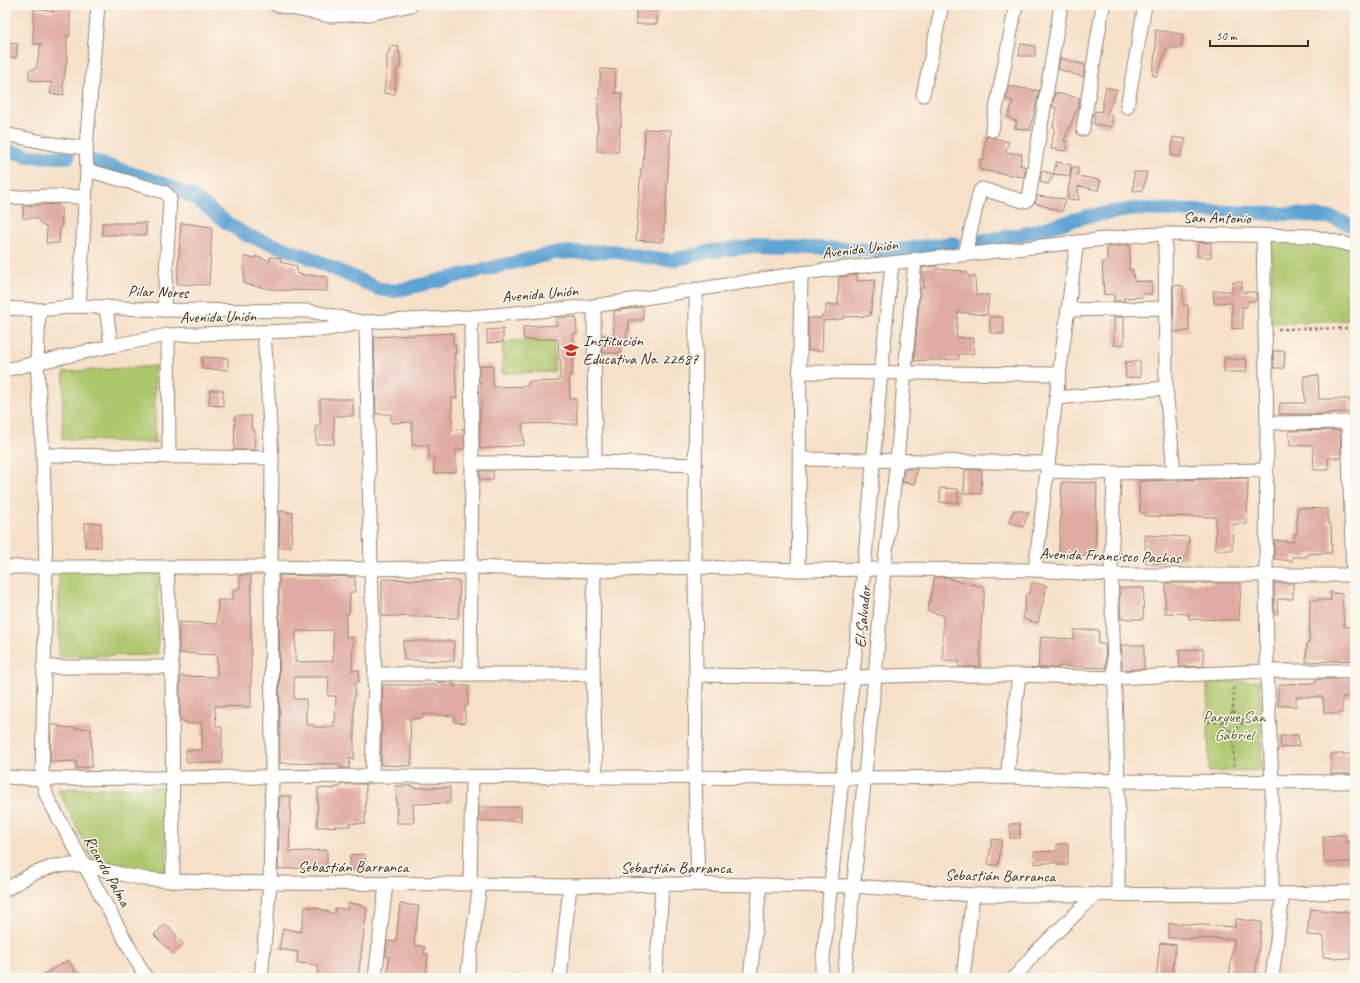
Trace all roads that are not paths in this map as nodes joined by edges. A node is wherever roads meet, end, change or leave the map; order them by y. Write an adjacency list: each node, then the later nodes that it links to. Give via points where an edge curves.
1 (98, 5): 15 (street)
2 (276, 5): 9 (street, via 330,16)
3 (411, 5): 9 (street)
4 (942, 5): 10 (street)
5 (1016, 5): 13 (street)
6 (1061, 5): 23 (street, via 1029,198 1023,201 992,191 980,190)
7 (1103, 5): 12 (street)
8 (1145, 5): 11 (street)
9 (370, 9)
10 (923, 95)
11 (1127, 107)
12 (1083, 129)
13 (992, 130)
14 (5, 134): 15 (street)
15 (86, 148): 16 (street)
16 (87, 170): 17 (street); 34 (street, via 168,195 170,199)
17 (85, 197): 18 (street); 28 (street)
18 (5, 198)
19 (1165, 234): 20 (street, San Antonio); 21 (street, San Antonio); 32 (street)
20 (1263, 236): 22 (street, San Antonio, via 1311,236); 50 (street)
21 (1077, 242): 23 (street, Avenida Unión); 35 (street)
22 (1355, 246)
23 (965, 254): 24 (street, Avenida Unión)
24 (915, 260): 25 (street, Avenida Unión); 45 (street, El Salvador)
25 (892, 263): 26 (street, Avenida Unión); 44 (street, El Salvador)
26 (801, 273): 27 (street, Avenida Unión); 43 (street)
27 (696, 289): 29 (street, Avenida Unión); 59 (street)
28 (79, 306): 30 (street, Pilar Nores); 33 (street, Pilar Nores)
29 (594, 306): 36 (street, Avenida Unión); 57 (street)
30 (106, 307): 34 (street, Pilar Nores); 40 (street)
31 (5, 308): 33 (street, Pilar Nores)
32 (1164, 308): 35 (street); 47 (street)
33 (39, 310): 41 (street, Ricardo Palma)
34 (164, 310): 37 (street, Pilar Nores, via 310,311)
35 (1068, 310): 46 (street)
36 (471, 317): 37 (street, Avenida Unión); 58 (street)
37 (366, 322): 38 (street, Avenida Unión, via 322,330); 72 (street)
38 (264, 332): 39 (street, Avenida Unión); 53 (street)
39 (168, 335): 40 (street, Avenida Unión); 52 (street)
40 (111, 346): 41 (street, Avenida Unión)
41 (37, 363): 42 (street, Avenida Unión); 51 (street, Ricardo Palma)
42 (5, 370)
43 (799, 372): 44 (street); 54 (street)
44 (881, 372): 45 (street); 55 (street, El Salvador)
45 (905, 373): 46 (street); 56 (street, El Salvador)
46 (1059, 374): 48 (street)
47 (1166, 388): 48 (street); 62 (street)
48 (1056, 398): 60 (street)
49 (1352, 422): 50 (street); 78 (street)
50 (1267, 423): 61 (street)
51 (43, 455): 52 (street); 68 (street, Ricardo Palma)
52 (169, 457): 53 (street)
53 (272, 458): 65 (street)
54 (800, 459): 55 (street); 73 (street)
55 (874, 460): 56 (street); 70 (street, El Salvador)
56 (897, 461): 60 (street); 71 (street, El Salvador)
57 (595, 462): 58 (street); 59 (street)
58 (472, 463): 66 (street)
59 (695, 465): 67 (street)
60 (1048, 467): 63 (street); 74 (street)
61 (1266, 470): 62 (street); 77 (street)
62 (1174, 472): 63 (street)
63 (1114, 473): 76 (street)
64 (5, 567): 68 (street, Avenida Francisco Pachas)
65 (271, 567): 69 (street, Avenida Francisco Pachas); 72 (street, Avenida Francisco Pachas); 97 (street)
66 (470, 567): 72 (street, Avenida Francisco Pachas); 75 (street, Avenida Francisco Pachas); 84 (street)
67 (695, 567): 73 (street, Avenida Francisco Pachas); 75 (street, Avenida Francisco Pachas); 87 (street)
68 (46, 568): 69 (street, Avenida Francisco Pachas); 80 (street, Ricardo Palma)
69 (167, 568): 79 (street)
70 (864, 569): 71 (street, Avenida Francisco Pachas); 73 (street, Avenida Francisco Pachas); 88 (street, El Salvador)
71 (884, 569): 74 (street, Avenida Francisco Pachas); 89 (street, El Salvador)
72 (371, 570): 83 (street)
73 (798, 570)
74 (1035, 570): 76 (street, Avenida Francisco Pachas)
75 (594, 571): 85 (street)
76 (1111, 575): 77 (street, Avenida Francisco Pachas); 90 (street)
77 (1266, 575): 78 (street, Avenida Francisco Pachas); 81 (street)
78 (1354, 575)
79 (172, 667): 80 (street); 96 (street)
80 (43, 668): 101 (street, Ricardo Palma)
81 (1267, 671): 82 (street); 90 (street); 103 (street)
82 (1355, 671)
83 (376, 674): 84 (street); 91 (street)
84 (470, 674): 85 (street)
85 (593, 674): 94 (street)
86 (1019, 674): 89 (street); 90 (street); 100 (street)
87 (696, 675): 88 (street); 95 (street)
88 (852, 677): 89 (street); 98 (street, El Salvador)
89 (875, 677): 99 (street, El Salvador)
90 (1114, 678): 102 (street)
91 (372, 776): 93 (street); 97 (street)
92 (5, 777): 101 (street)
93 (472, 777): 94 (street); 109 (street)
94 (596, 777): 95 (street)
95 (695, 777): 98 (street); 111 (street)
96 (173, 778): 97 (street); 101 (street); 106 (street)
97 (272, 778): 107 (street)
98 (843, 778): 99 (street); 114 (street, El Salvador)
99 (864, 778): 100 (street); 115 (street, El Salvador)
100 (1007, 778): 102 (street)
101 (42, 779): 105 (street, Ricardo Palma, via 47,797)
102 (1118, 781): 103 (street); 119 (street)
103 (1272, 782): 104 (street); 120 (street)
104 (1355, 782)
105 (85, 866): 106 (street, Sebastián Barranca, via 125,875); 116 (street, Sebastián Barranca, via 54,866 32,874); 122 (street, Ricardo Palma)
106 (173, 881): 107 (street, Sebastián Barranca)
107 (270, 884): 108 (street, Sebastián Barranca); 123 (street)
108 (386, 884): 109 (street, Sebastián Barranca); 124 (street)
109 (475, 884): 112 (street, Sebastián Barranca); 125 (street)
110 (662, 884): 111 (street, Sebastián Barranca); 112 (street, Sebastián Barranca); 127 (street)
111 (698, 884): 113 (street, Sebastián Barranca)
112 (570, 886): 126 (street)
113 (760, 886): 114 (street, Sebastián Barranca); 128 (street)
114 (831, 886): 115 (street, Sebastián Barranca); 129 (street, El Salvador)
115 (853, 886): 121 (street, Sebastián Barranca); 130 (street, El Salvador)
116 (5, 890)
117 (1355, 892): 120 (street, Sebastián Barranca)
118 (1096, 894): 119 (street, Sebastián Barranca); 121 (street, Sebastián Barranca); 132 (street, via 1034,954)
119 (1118, 894): 120 (street, Sebastián Barranca)
120 (1278, 894): 133 (street)
121 (973, 895): 131 (street)
122 (146, 978)
123 (261, 978)
124 (375, 978)
125 (467, 978)
126 (560, 978)
127 (655, 978)
128 (750, 978)
129 (821, 978)
130 (844, 978)
131 (963, 978)
132 (1014, 978)
133 (1272, 978)

